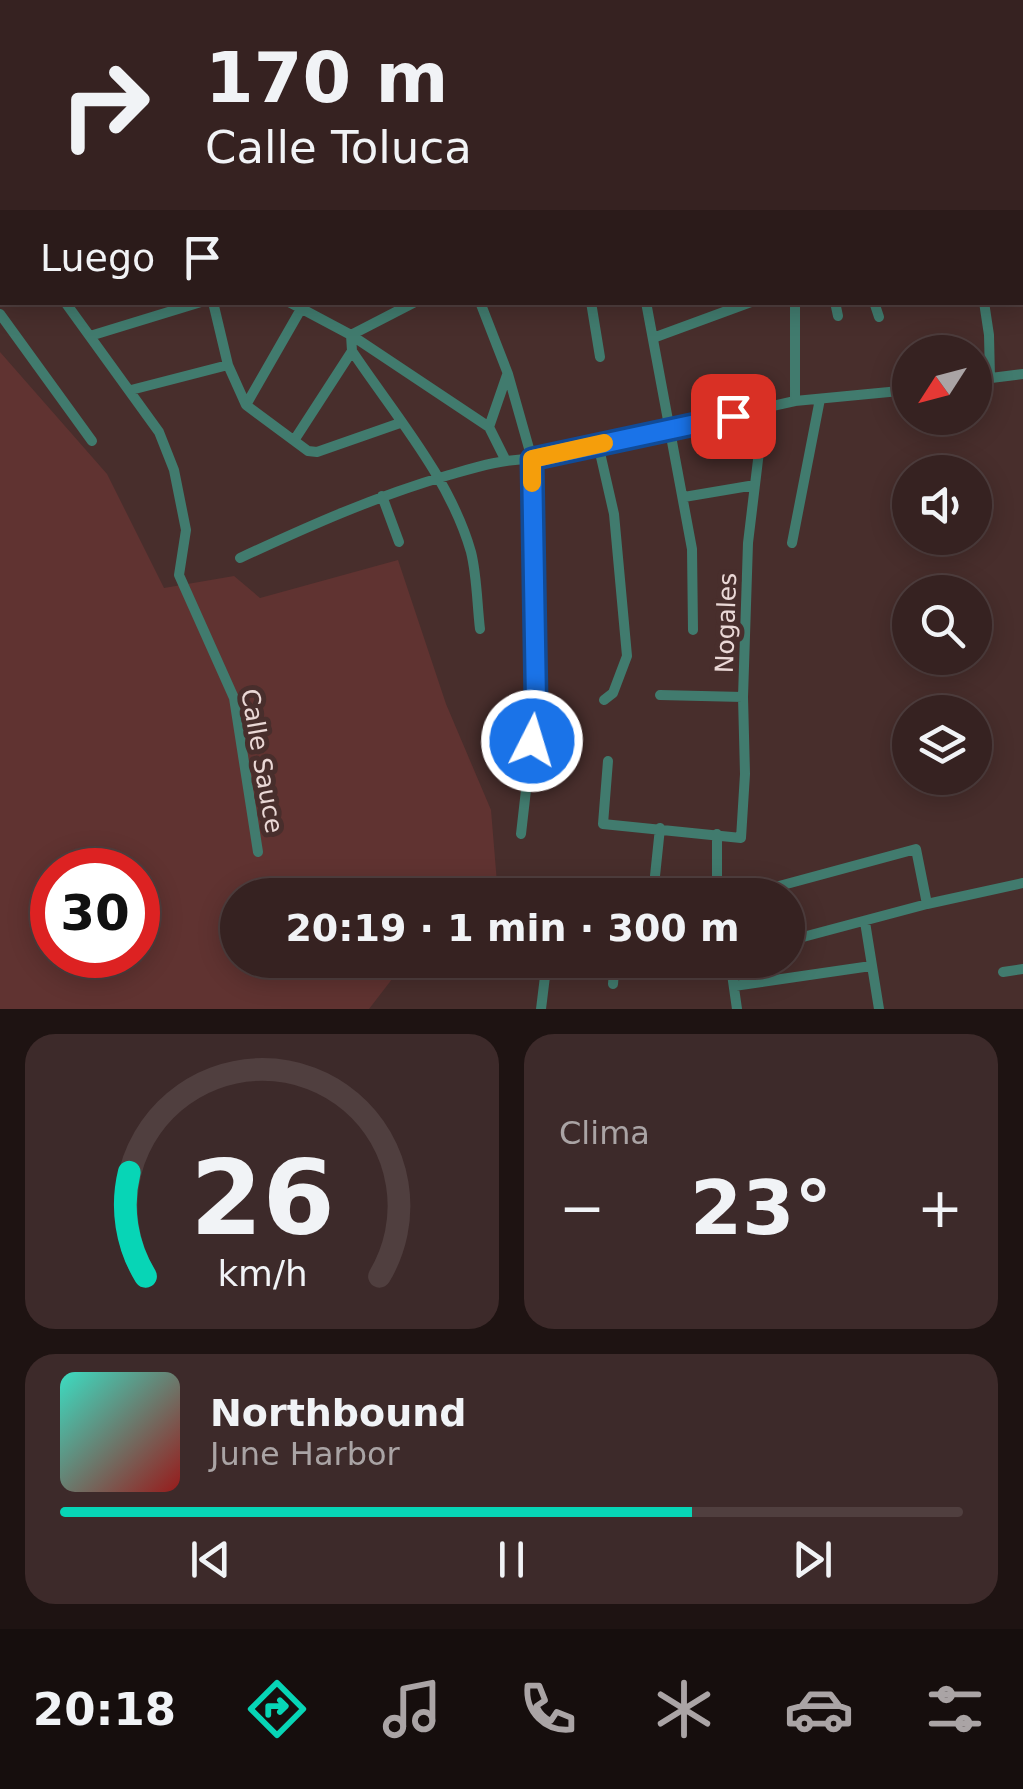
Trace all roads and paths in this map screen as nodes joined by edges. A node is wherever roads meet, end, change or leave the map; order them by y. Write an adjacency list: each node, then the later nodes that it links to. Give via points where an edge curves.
1 (68, 305): 20 (street, Calle Sauce)
2 (191, 305): 20 (street)
3 (213, 305): 24 (street)
4 (294, 305): 14 (street)
5 (409, 305): 18 (street)
6 (481, 305): 25 (street)
7 (591, 305): 23 (street)
8 (647, 305): 21 (street)
9 (743, 305): 21 (street)
10 (795, 305): 31 (street)
11 (836, 305): 16 (street)
12 (875, 305): 17 (street)
13 (984, 305): 19 (street)
14 (301, 309): 18 (street); 32 (street)
15 (0, 314): 38 (street)
16 (838, 316)
17 (879, 317)
18 (351, 334): 22 (street); 35 (street)
19 (989, 335)
20 (90, 336): 28 (street, Calle Sauce)
21 (653, 338): 36 (street)
22 (352, 351): 34 (street); 37 (street)
23 (600, 357)
24 (228, 365): 28 (street); 32 (street)
25 (508, 374): 35 (street); 41 (street)
26 (1023, 374): 27 (street)
27 (992, 378)
28 (131, 390): 58 (street, Calle Sauce, via 174,470 186,530 179,574 234,698)
29 (892, 392): 30 (street)
30 (820, 399): 31 (street); 47 (street)
31 (795, 401): 33 (street)
32 (246, 405): 37 (street)
33 (764, 410): 36 (street); 43 (street, Nogales)
34 (400, 423): 37 (street, via 317,452); 42 (street)
35 (489, 428): 40 (street)
36 (671, 428): 39 (street); 45 (street)
37 (295, 439)
38 (92, 441)
39 (598, 444): 41 (street); 53 (street, via 614,514 627,656)
40 (505, 459): 41 (street); 42 (street)
41 (532, 459): 56 (street, via 536,702)
42 (438, 478): 44 (street); 49 (street, via 471,553)
43 (755, 485): 45 (street); 52 (street, Nogales)
44 (382, 496): 46 (street); 48 (street)
45 (684, 497): 50 (street)
46 (399, 542)
47 (792, 543)
48 (240, 558)
49 (480, 629)
50 (694, 630)
51 (660, 695): 52 (street)
52 (743, 697): 57 (street, Nogales, via 740,838)
53 (604, 700)
54 (608, 762): 55 (street, via 603,824)
55 (660, 828): 57 (street); 59 (street)
56 (521, 834)
57 (717, 834): 60 (street)
58 (258, 852)
59 (656, 878)
60 (718, 878)
61 (805, 879): 63 (street, via 916,849)
62 (1023, 883): 63 (street)
63 (927, 904): 64 (street)
64 (865, 922): 65 (street); 66 (street)
65 (805, 937)
66 (871, 966): 73 (street); 76 (street)
67 (1023, 969): 68 (street)
68 (1002, 972)
69 (545, 978): 74 (street)
70 (614, 978): 72 (street)
71 (733, 978): 73 (street)
72 (613, 984)
73 (734, 986): 75 (street)
74 (542, 1009)
75 (738, 1009)
76 (878, 1009)

